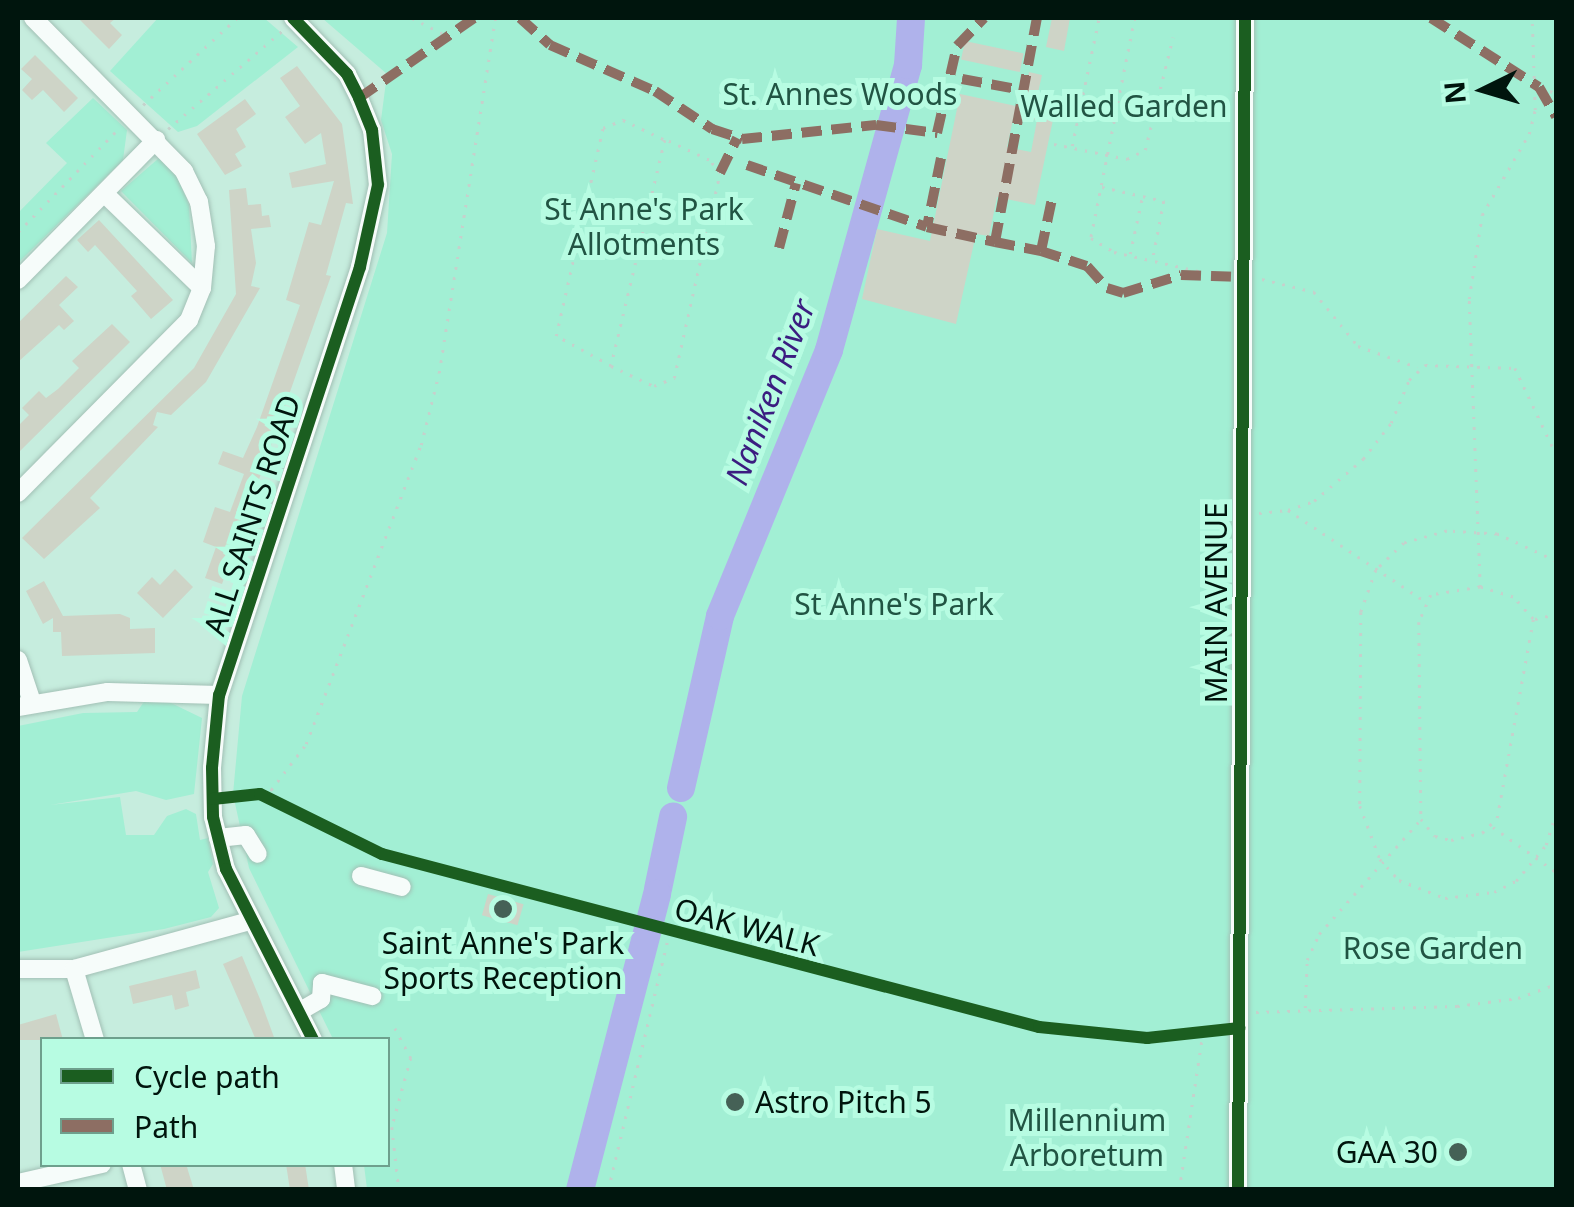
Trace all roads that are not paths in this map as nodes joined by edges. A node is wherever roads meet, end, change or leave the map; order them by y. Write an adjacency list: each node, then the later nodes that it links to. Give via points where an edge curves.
1 (33, 18): 4 (street)
2 (294, 18): 10 (street, ALL SAINTS ROAD, via 346,74 359,98 372,130 378,185 360,267)
3 (1244, 18): 25 (street, MAIN AVENUE)
4 (156, 140): 5 (street); 7 (street, via 184,171 199,202 206,246)
5 (106, 194): 6 (street); 7 (street)
6 (18, 280)
7 (202, 288): 8 (street, via 168,347)
8 (18, 493)
9 (18, 660): 11 (street)
10 (219, 695): 11 (street, via 108,692); 12 (street, ALL SAINTS ROAD, via 213,799)
11 (25, 705)
12 (218, 838): 13 (street, via 246,835); 16 (street, ALL SAINTS ROAD)
13 (258, 854)
14 (361, 876): 15 (street)
15 (402, 888)
16 (250, 921): 18 (street); 20 (street, ALL SAINTS ROAD)
17 (18, 969): 18 (street)
18 (74, 969): 21 (street)
19 (372, 996): 20 (street, via 322,984 321,999)
20 (302, 1010): 22 (street, ALL SAINTS ROAD)
21 (94, 1037)
22 (312, 1037)
23 (89, 1167): 24 (street)
24 (18, 1183)
25 (1238, 1190)

